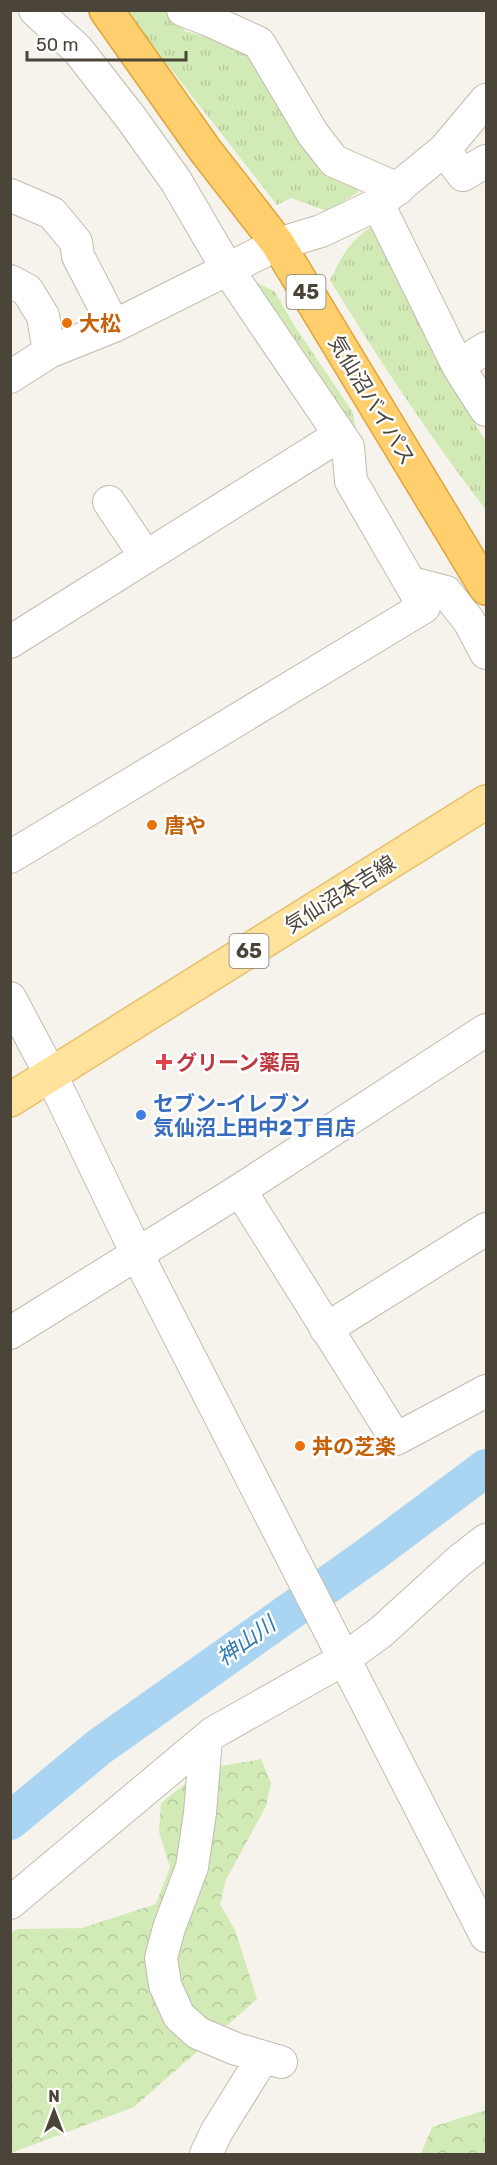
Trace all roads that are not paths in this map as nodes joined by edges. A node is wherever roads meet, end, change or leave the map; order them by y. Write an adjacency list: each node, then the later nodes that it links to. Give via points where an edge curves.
1 (35, 10): 10 (street, via 78,50 131,118 176,181)
2 (106, 10): 9 (highway, 気仙沼バイパス / 45, via 205,150)
3 (183, 10): 8 (street, via 259,43 313,134 334,161)
4 (486, 100): 5 (street)
5 (444, 150): 6 (street, via 463,175); 8 (street)
6 (486, 161)
7 (10, 195): 12 (street, via 52,213 76,242 78,256)
8 (388, 197): 9 (street, via 321,231); 15 (street)
9 (278, 244): 10 (street); 22 (highway, 気仙沼バイパス / 45)
10 (228, 270): 12 (street); 18 (street)
11 (10, 281): 14 (street, via 27,290 43,316)
12 (114, 326): 14 (street)
13 (486, 348): 15 (street)
14 (49, 352): 16 (street)
15 (458, 366): 17 (street)
16 (10, 377)
17 (486, 410)
18 (340, 435): 20 (street); 21 (street, via 348,447 351,481)
19 (109, 502): 20 (street)
20 (146, 557): 23 (street)
21 (411, 583): 24 (street, via 446,592 469,621); 26 (street, via 424,607)
22 (486, 588)
23 (10, 642)
24 (486, 653)
25 (486, 802): 29 (main road, 気仙沼本吉線 / 65)
26 (10, 856)
27 (10, 998): 29 (street)
28 (486, 1030): 31 (street)
29 (51, 1075): 30 (main road, 気仙沼本吉線 / 65); 33 (street)
30 (10, 1100)
31 (240, 1190): 33 (street); 34 (street)
32 (486, 1229): 34 (street)
33 (137, 1254): 35 (street); 38 (street)
34 (327, 1329): 36 (street, via 396,1439)
35 (10, 1333)
36 (486, 1391)
37 (486, 1540): 38 (street, via 381,1632)
38 (342, 1655): 39 (street); 41 (street)
39 (206, 1738): 40 (street); 42 (street, via 192,1867 160,1958 165,1985 179,2016 198,2033 272,2059 217,2131)
40 (10, 1903)
41 (486, 1936)
42 (206, 2154)

